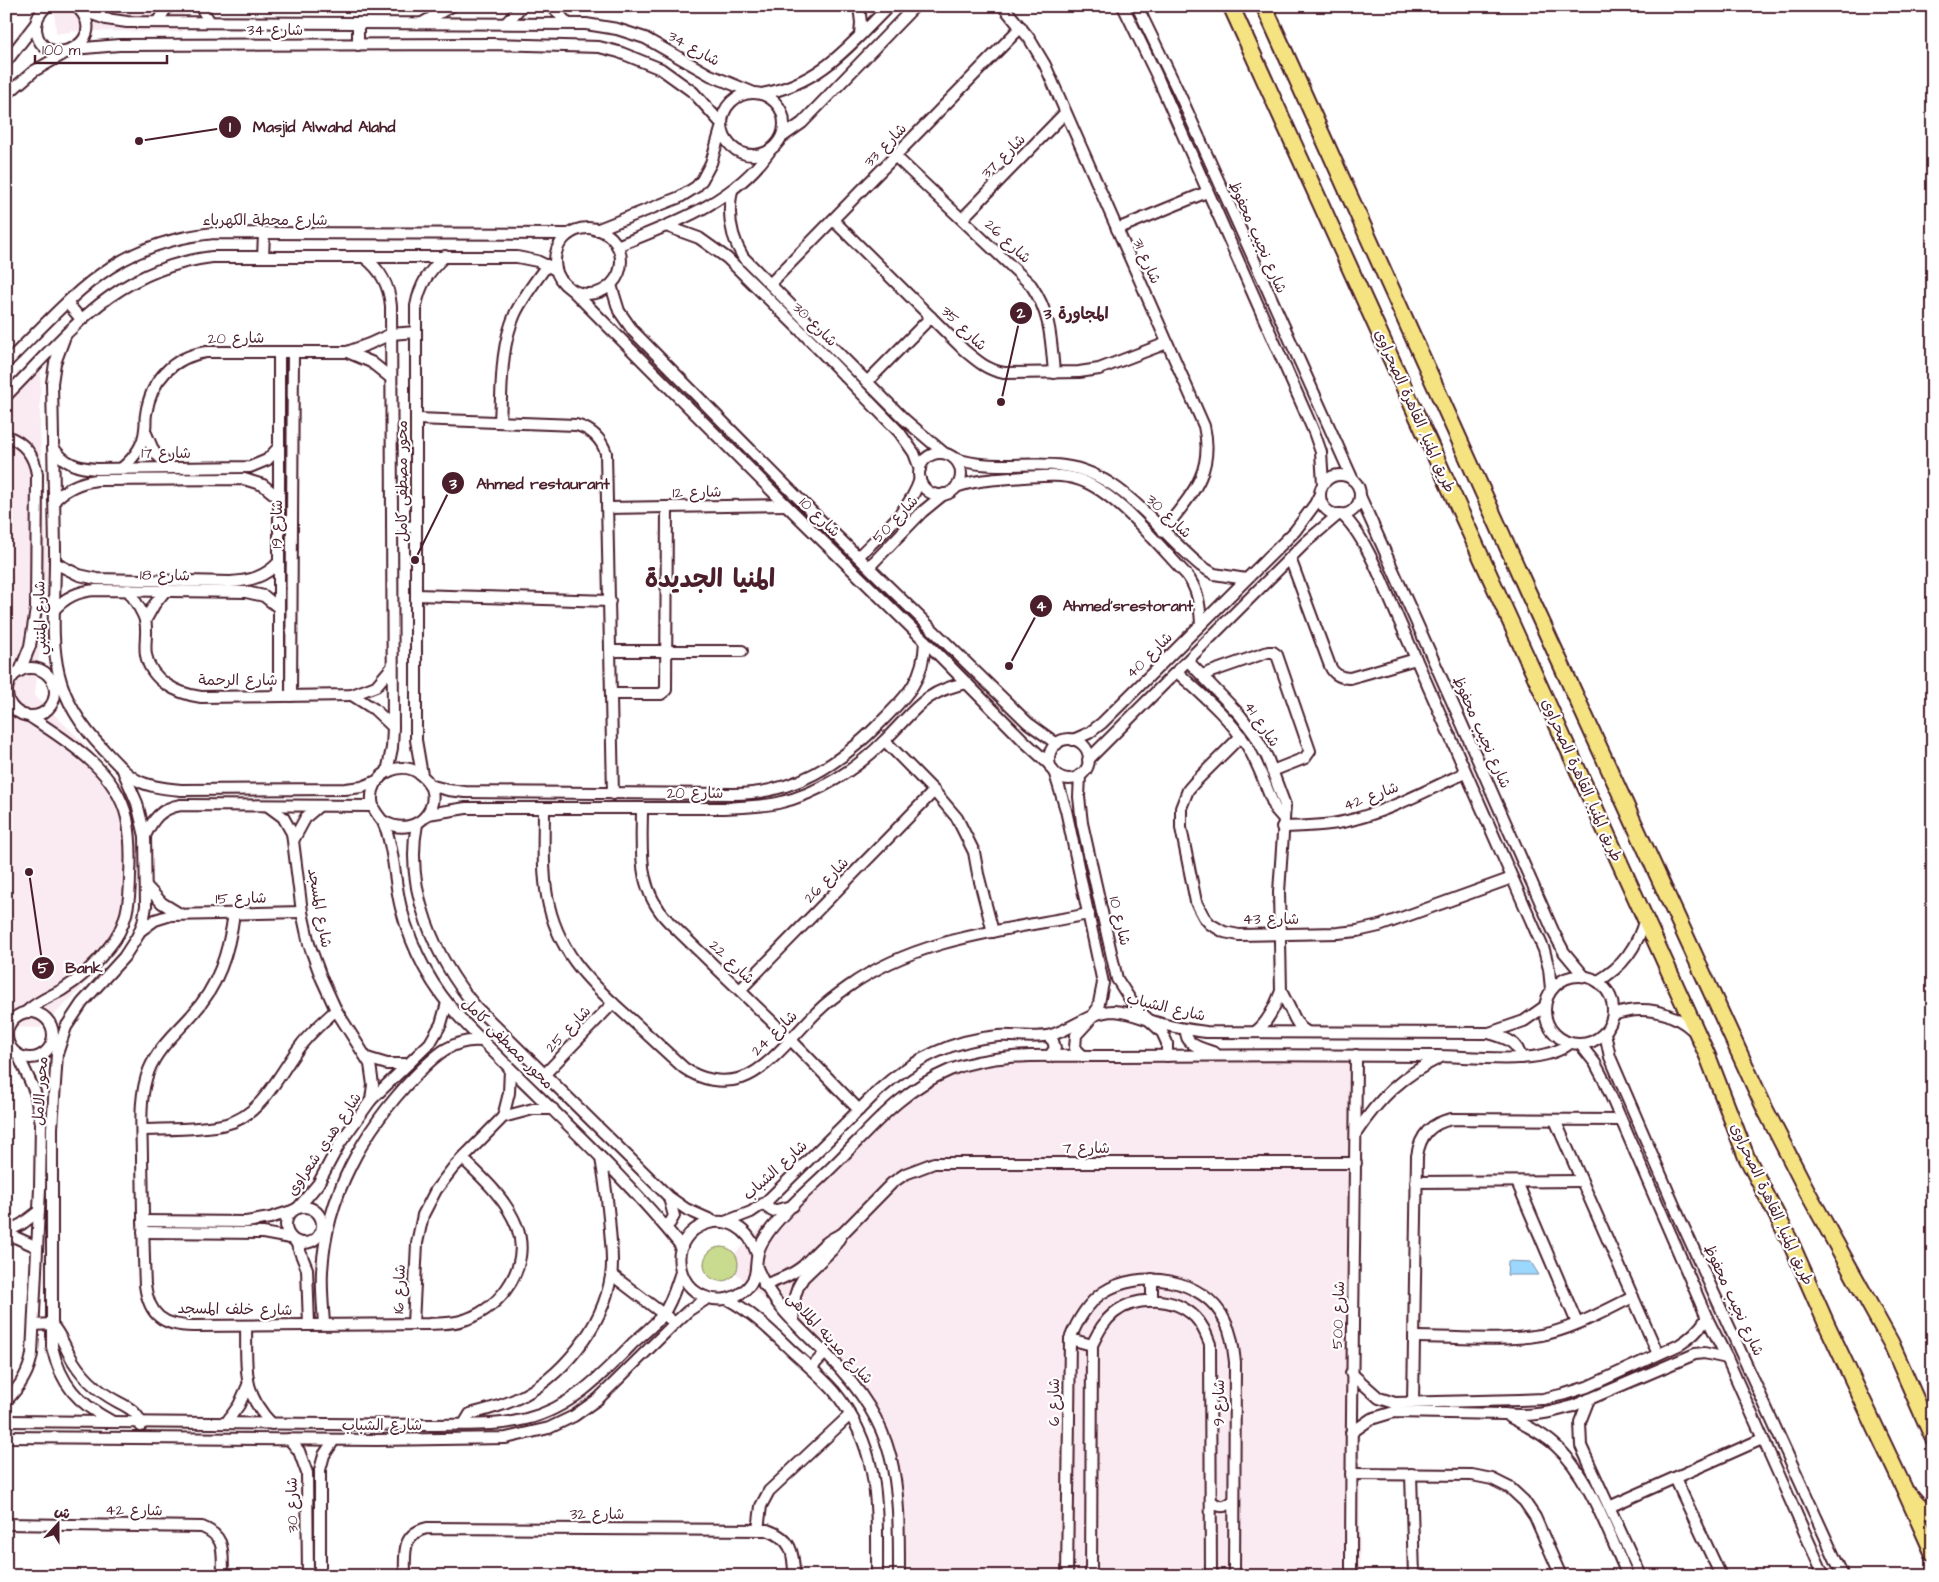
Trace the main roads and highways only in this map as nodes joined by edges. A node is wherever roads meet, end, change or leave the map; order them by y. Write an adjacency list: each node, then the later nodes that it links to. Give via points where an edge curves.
1 (1231, 6): 4 (highway, طريق المنيا, القاهرة الصحراوى, via 1699,1036 1746,1156 1789,1239)
2 (1264, 6): 3 (highway, طريق المنيا, القاهرة الصحراوى, via 1765,1109 1891,1343)
3 (1933, 1438)
4 (1904, 1486): 5 (highway, via 1917,1504); 6 (highway, طريق المنيا, القاهرة الصحراوى)
5 (1933, 1510)
6 (1933, 1553)

